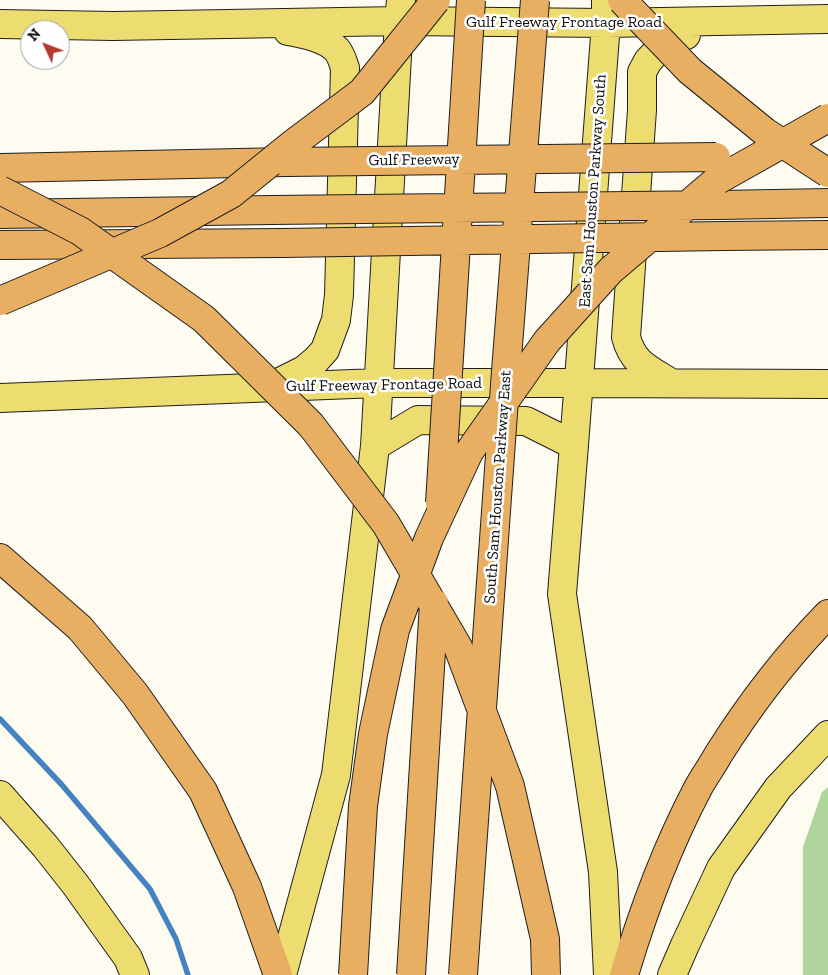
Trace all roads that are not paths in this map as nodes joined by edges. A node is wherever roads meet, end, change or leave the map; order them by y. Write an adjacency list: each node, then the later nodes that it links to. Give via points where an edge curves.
1 (436, 0): 20 (highway, bridge, via 362,92 232,194 160,233)
2 (471, 0): 37 (highway, bridge)
3 (535, 0): 38 (highway, South Sam Houston Parkway East, bridge)
4 (622, 0): 14 (highway, bridge, via 690,71 765,132)
5 (400, 11): 6 (main road, Gulf Freeway Frontage Road); 10 (main road, Gulf Freeway Frontage Road); 21 (main road)
6 (606, 12): 8 (main road, Gulf Freeway Frontage Road); 22 (main road, East Sam Houston Parkway South)
7 (828, 19): 8 (main road, Gulf Freeway Frontage Road)
8 (717, 21): 23 (main road, via 662,46 642,72 626,337 628,346 642,365)
9 (0, 24): 10 (main road, Gulf Freeway Frontage Road)
10 (255, 24): 25 (main road, via 312,36 330,44 342,58 345,68 336,320 325,350 316,360 304,370)
11 (828, 118): 36 (highway, bridge, via 716,181 611,270 547,341 469,452 430,538 393,639 373,734 363,806)
12 (828, 156): 13 (highway, Gulf Freeway, bridge)
13 (0, 168)
14 (828, 173)
15 (0, 190): 39 (highway, bridge, via 80,231 204,319 311,425 386,524 458,647 510,786 545,939)
16 (828, 203): 17 (highway, bridge)
17 (0, 214)
18 (828, 235): 19 (highway, bridge)
19 (0, 245)
20 (0, 302)
21 (378, 383): 22 (main road, Gulf Freeway Frontage Road); 25 (main road, Gulf Freeway Frontage Road); 28 (main road)
22 (579, 383): 23 (main road, Gulf Freeway Frontage Road); 27 (main road)
23 (671, 383): 24 (main road, Gulf Freeway Frontage Road)
24 (828, 384)
25 (268, 388): 26 (main road, Gulf Freeway Frontage Road)
26 (0, 398)
27 (574, 445): 28 (main road, via 526,421 418,420); 40 (main road, via 562,594 603,872)
28 (375, 446): 35 (main road, via 336,775)
29 (0, 558): 34 (highway, via 80,628 135,694 203,791 247,887)
30 (828, 614): 41 (highway, via 769,680 699,787 661,868)
31 (828, 736): 42 (main road, via 778,788 721,868)
32 (0, 794): 33 (main road, via 76,884 128,958)
33 (135, 975)
34 (278, 975)
35 (282, 975)
36 (354, 975)
37 (411, 975)
38 (463, 975)
39 (546, 975)
40 (608, 975)
41 (624, 975)
42 (672, 975)

